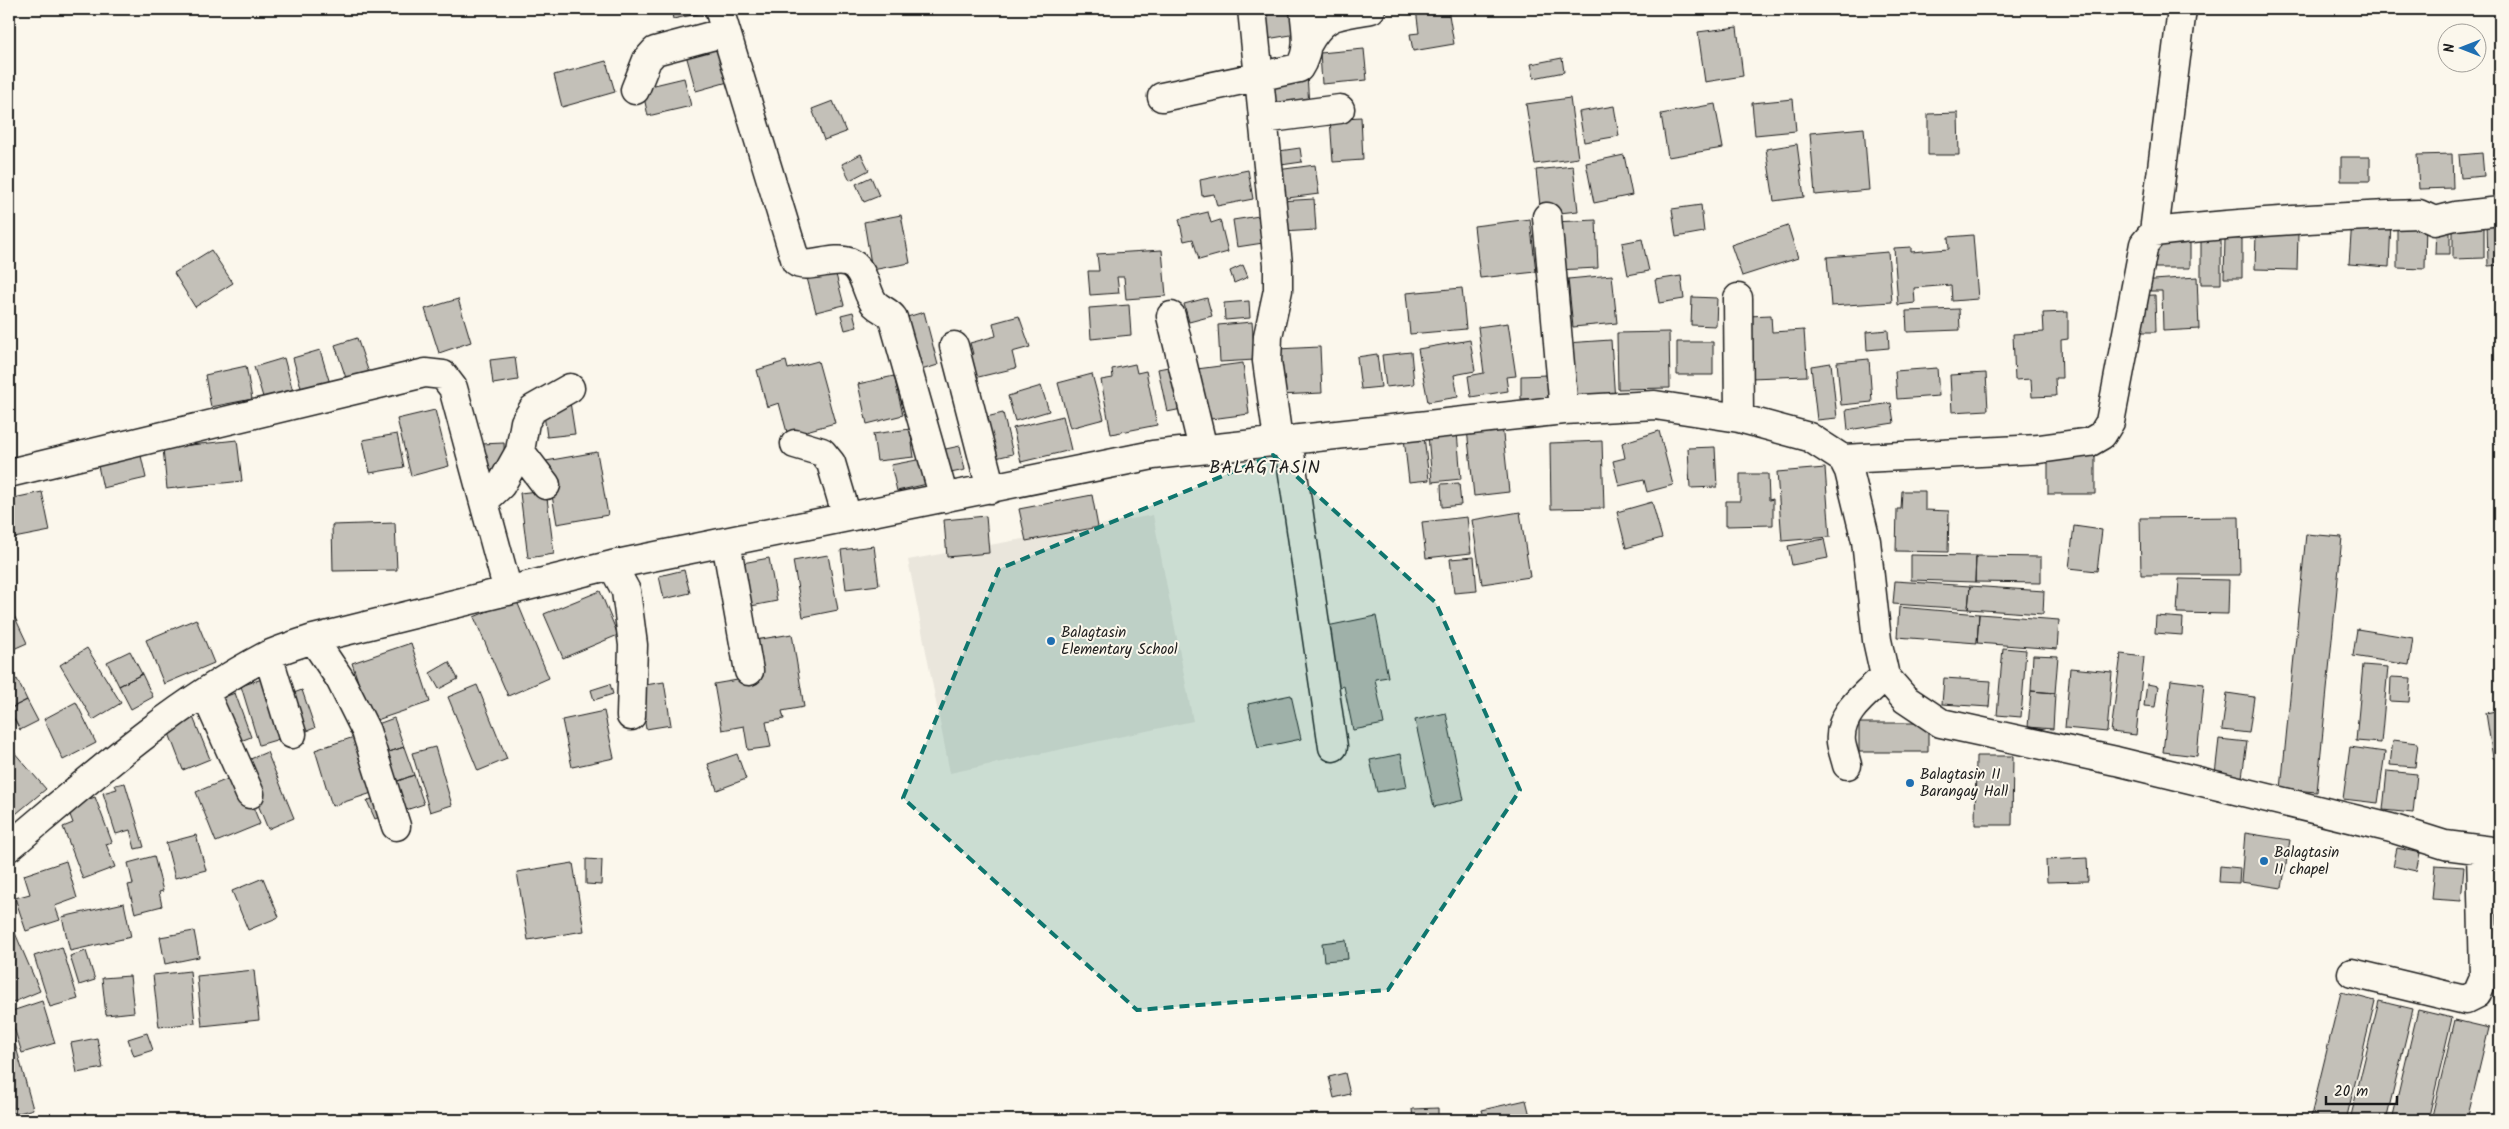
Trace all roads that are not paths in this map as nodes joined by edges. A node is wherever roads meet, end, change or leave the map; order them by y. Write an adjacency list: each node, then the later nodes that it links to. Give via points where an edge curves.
1 (1252, 9): 7 (street)
2 (1304, 9): 6 (street)
3 (1371, 9): 6 (street, via 1323,21)
4 (2182, 9): 15 (street)
5 (722, 20): 8 (street, via 655,51 647,60); 30 (street, via 796,262 801,265 849,262 863,277 874,303 894,318)
6 (1307, 46): 7 (street, via 1305,60 1299,68)
7 (1259, 78): 9 (street); 11 (street)
8 (635, 90)
9 (1162, 97)
10 (1340, 109): 11 (street)
11 (1264, 128): 12 (street); 22 (street, via 1278,264 1278,290 1268,336 1267,361)
12 (1322, 130)
13 (2500, 212): 15 (street, via 2435,221 2419,214 2236,222)
14 (1547, 218): 20 (street)
15 (2154, 232): 26 (street, via 2144,244 2110,422 2102,435 2090,442 2038,449)
16 (1738, 298): 21 (street)
17 (1172, 316): 24 (street)
18 (954, 346): 29 (street)
19 (570, 388): 25 (street, via 533,409 525,422)
20 (1564, 410): 21 (street, via 1655,405); 22 (street)
21 (1739, 418): 26 (street, via 1809,437)
22 (1283, 440): 24 (street); 43 (street)
23 (795, 444): 32 (street, via 822,452 831,463)
24 (1203, 449): 29 (street, via 1154,455)
25 (520, 451): 28 (street); 31 (street, via 501,485)
26 (1843, 459): 39 (street, via 1866,541 1877,640)
27 (9, 472): 31 (street, via 425,373 443,375 453,388)
28 (546, 485)
29 (991, 489): 30 (street)
30 (944, 498): 32 (street)
31 (484, 501): 35 (street)
32 (847, 517): 33 (street)
33 (726, 542): 34 (street); 38 (street)
34 (612, 564): 35 (street); 41 (street, via 626,591 633,645)
35 (508, 591): 36 (street)
36 (313, 639): 37 (street); 46 (street, via 340,679 366,731)
37 (268, 655): 40 (street); 42 (street)
38 (749, 671)
39 (1885, 676): 44 (street, via 1856,703 1843,722 1841,741); 48 (street, via 1905,699 1940,723 2391,828 2445,845)
40 (205, 692): 45 (street); 47 (street, via 150,732)
41 (631, 716)
42 (292, 734)
43 (1333, 747)
44 (1847, 764)
45 (250, 794)
46 (396, 826)
47 (9, 847)
48 (2491, 851): 49 (street, via 2484,978 2477,994 2465,1000)
49 (2352, 973)

